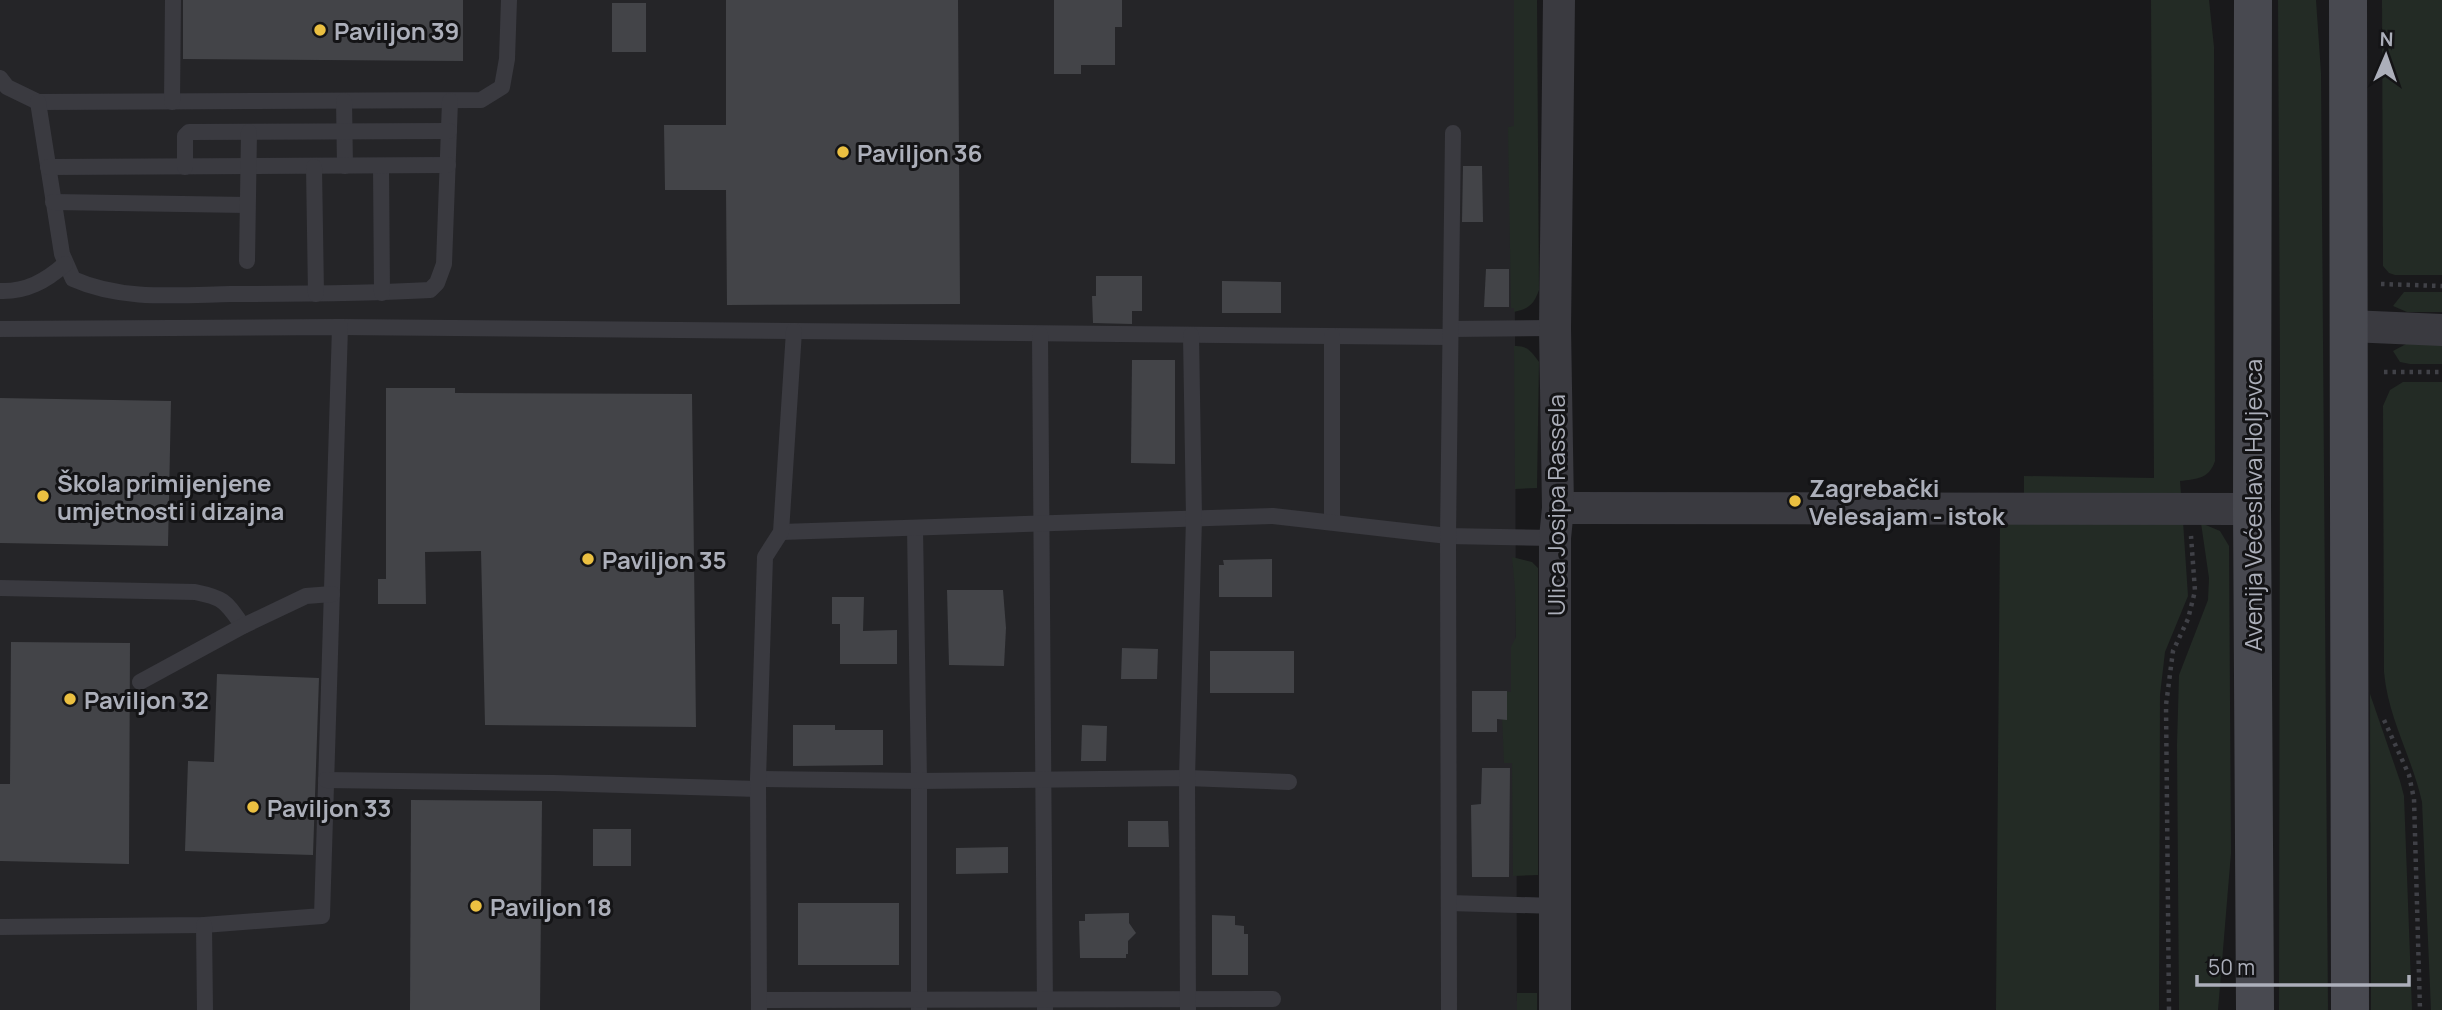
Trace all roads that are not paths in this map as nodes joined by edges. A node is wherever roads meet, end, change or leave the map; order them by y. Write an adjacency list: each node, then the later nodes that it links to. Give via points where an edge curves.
1 (173, 0): 9 (lane)
2 (509, 0): 8 (lane, via 502,87 481,100)
3 (1559, 0): 31 (street, Ulica Josipa Rassela)
4 (2253, 0): 39 (main road, Avenija Većeslava Holjevca)
5 (2348, 0): 30 (main road)
6 (0, 78): 10 (lane, via 7,87)
7 (344, 101): 8 (lane); 9 (lane); 13 (lane)
8 (450, 101): 11 (lane)
9 (172, 102): 10 (lane)
10 (37, 103): 18 (lane)
11 (449, 131): 13 (lane); 15 (lane)
12 (248, 132): 13 (lane); 19 (lane, via 186,134); 20 (lane)
13 (345, 132): 16 (lane)
14 (1453, 133): 35 (lane)
15 (448, 165): 17 (lane); 27 (lane, via 444,264 437,283 430,290)
16 (345, 166): 17 (lane); 21 (lane)
17 (380, 166): 27 (lane)
18 (48, 167): 19 (lane); 22 (lane)
19 (185, 167): 20 (lane)
20 (248, 167): 21 (lane); 23 (lane)
21 (314, 167): 28 (lane)
22 (54, 202): 23 (lane); 25 (lane)
23 (247, 205): 24 (lane)
24 (247, 261)
25 (65, 264): 26 (lane, via 35,286); 28 (lane, via 73,279 104,290 149,295)
26 (0, 291)
27 (382, 293): 28 (lane)
28 (316, 294)
29 (340, 327): 32 (lane); 34 (lane); 48 (lane)
30 (2350, 327): 33 (street); 70 (main road)
31 (1555, 328): 35 (lane); 43 (street, Ulica Josipa Rassela)
32 (0, 329)
33 (2442, 330)
34 (794, 331): 36 (lane); 45 (lane)
35 (1451, 333): 38 (lane); 46 (lane)
36 (1040, 334): 37 (lane); 42 (lane)
37 (1191, 335): 38 (lane); 40 (lane)
38 (1332, 336): 41 (lane)
39 (2252, 509): 43 (street); 69 (main road, Avenija Većeslava Holjevca)
40 (1194, 518): 41 (lane, via 1273,516); 42 (lane); 51 (lane)
41 (1332, 522): 46 (lane)
42 (1041, 523): 44 (lane); 53 (lane)
43 (1556, 523): 46 (lane); 58 (street, Ulica Josipa Rassela)
44 (915, 528): 45 (lane); 54 (lane)
45 (781, 532): 56 (lane, via 765,557)
46 (1448, 536): 57 (lane)
47 (0, 588): 49 (lane, via 195,592 226,602)
48 (332, 594): 49 (lane, via 306,596); 52 (lane)
49 (243, 626): 50 (lane)
50 (140, 682)
51 (1187, 778): 53 (lane); 55 (lane); 65 (lane)
52 (326, 780): 56 (lane); 59 (lane, via 322,916)
53 (1042, 780): 54 (lane); 62 (lane)
54 (919, 781): 56 (lane); 64 (lane)
55 (1289, 782)
56 (758, 784): 63 (lane)
57 (1449, 904): 58 (lane); 67 (lane)
58 (1556, 906): 68 (street, Ulica Josipa Rassela)
59 (204, 925): 60 (lane); 66 (lane)
60 (0, 927)
61 (1273, 999): 65 (lane)
62 (1045, 1004): 64 (lane); 65 (lane)
63 (759, 1005): 64 (lane)
64 (919, 1005)
65 (1188, 1005)
66 (205, 1010)
67 (1449, 1010)
68 (1555, 1010)
69 (2255, 1010)
70 (2350, 1010)

